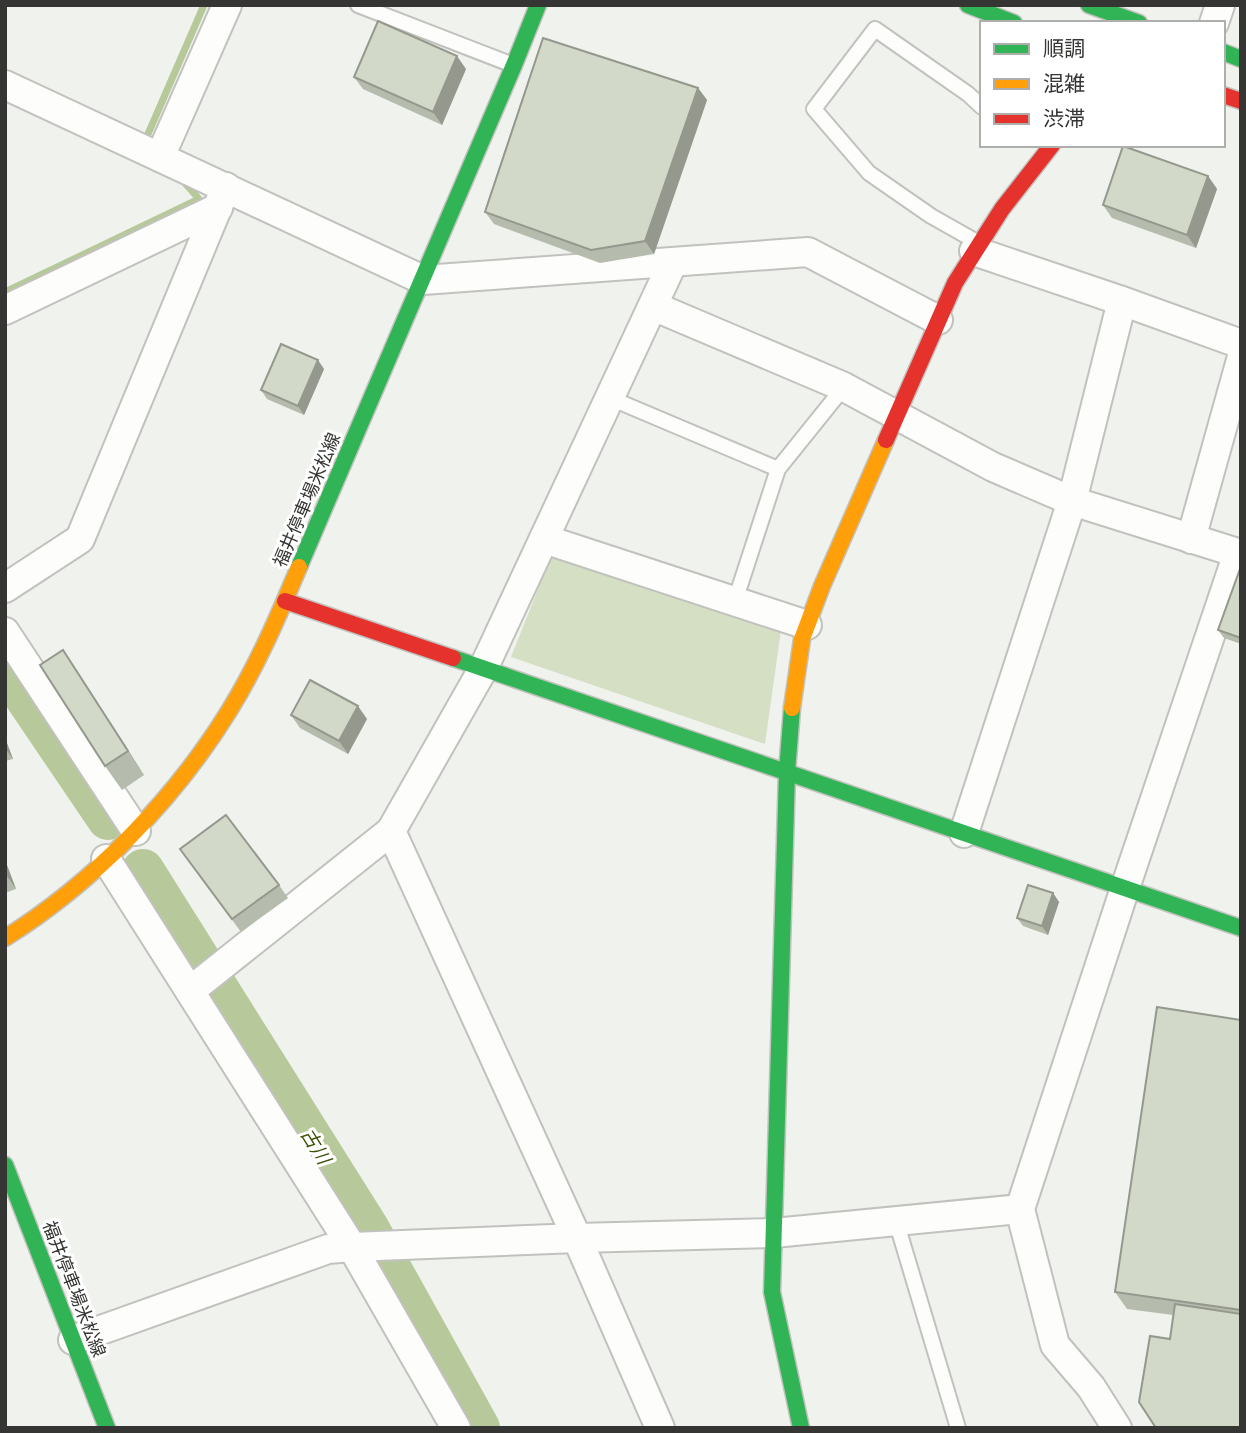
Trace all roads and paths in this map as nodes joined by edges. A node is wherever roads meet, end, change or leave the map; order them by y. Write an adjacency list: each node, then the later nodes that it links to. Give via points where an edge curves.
1 (226, 5): 12 (street)
2 (358, 5): 8 (lane)
3 (538, 5): 8 (main road, 福井停車場米松線)
4 (968, 5): 6 (main road)
5 (1089, 5): 7 (main road)
6 (1009, 21)
7 (1133, 21)
8 (514, 65): 16 (main road, 福井停車場米松線)
9 (5, 85): 12 (street)
10 (980, 105): 14 (lane, via 875,29 814,109 869,173)
11 (1049, 147): 14 (main road, via 1036,157)
12 (160, 157): 13 (street)
13 (222, 198): 16 (street); 19 (street); 31 (street, via 80,539)
14 (976, 247): 17 (street); 20 (main road)
15 (673, 262): 16 (street); 18 (street); 20 (street, via 808,252)
16 (423, 280): 32 (main road, 福井停車場米松線)
17 (1122, 301): 21 (street); 27 (street)
18 (653, 306): 23 (street); 24 (street)
19 (5, 310)
20 (938, 320): 25 (main road)
21 (1241, 344)
22 (1241, 360): 28 (street)
23 (844, 387): 25 (street); 26 (lane)
24 (610, 398): 26 (lane); 29 (street)
25 (897, 416): 27 (street, via 993,467); 34 (main road)
26 (778, 468): 33 (lane)
27 (1072, 501): 28 (street); 40 (street)
28 (1191, 538): 30 (street)
29 (544, 539): 33 (street); 36 (street)
30 (1239, 554): 42 (street)
31 (5, 588)
32 (285, 601): 36 (main road); 38 (main road, 福井停車場米松線, via 228,712 180,780)
33 (736, 601): 34 (street)
34 (807, 625): 37 (main road, via 791,713)
35 (5, 632): 38 (street)
36 (483, 669): 37 (main road); 39 (street)
37 (787, 772): 40 (main road); 49 (main road)
38 (136, 831): 41 (main road, 福井停車場米松線)
39 (391, 831): 45 (street); 50 (street)
40 (964, 833): 42 (main road)
41 (106, 859): 44 (main road, 福井停車場米松線); 45 (street)
42 (1125, 888): 43 (main road); 47 (street)
43 (1241, 928)
44 (5, 938)
45 (190, 991): 51 (street)
46 (5, 1165): 52 (main road, 福井停車場米松線)
47 (1020, 1209): 48 (street); 58 (street, via 1055,1345 1091,1387)
48 (896, 1222): 49 (street); 57 (lane)
49 (774, 1233): 50 (street); 56 (main road, via 772,1292)
50 (578, 1238): 51 (street); 55 (street)
51 (352, 1247): 52 (street, via 328,1249); 54 (street)
52 (73, 1340): 53 (main road, 福井停車場米松線)
53 (107, 1428)
54 (456, 1428)
55 (660, 1428)
56 (802, 1428)
57 (958, 1428)
58 (1117, 1428)

